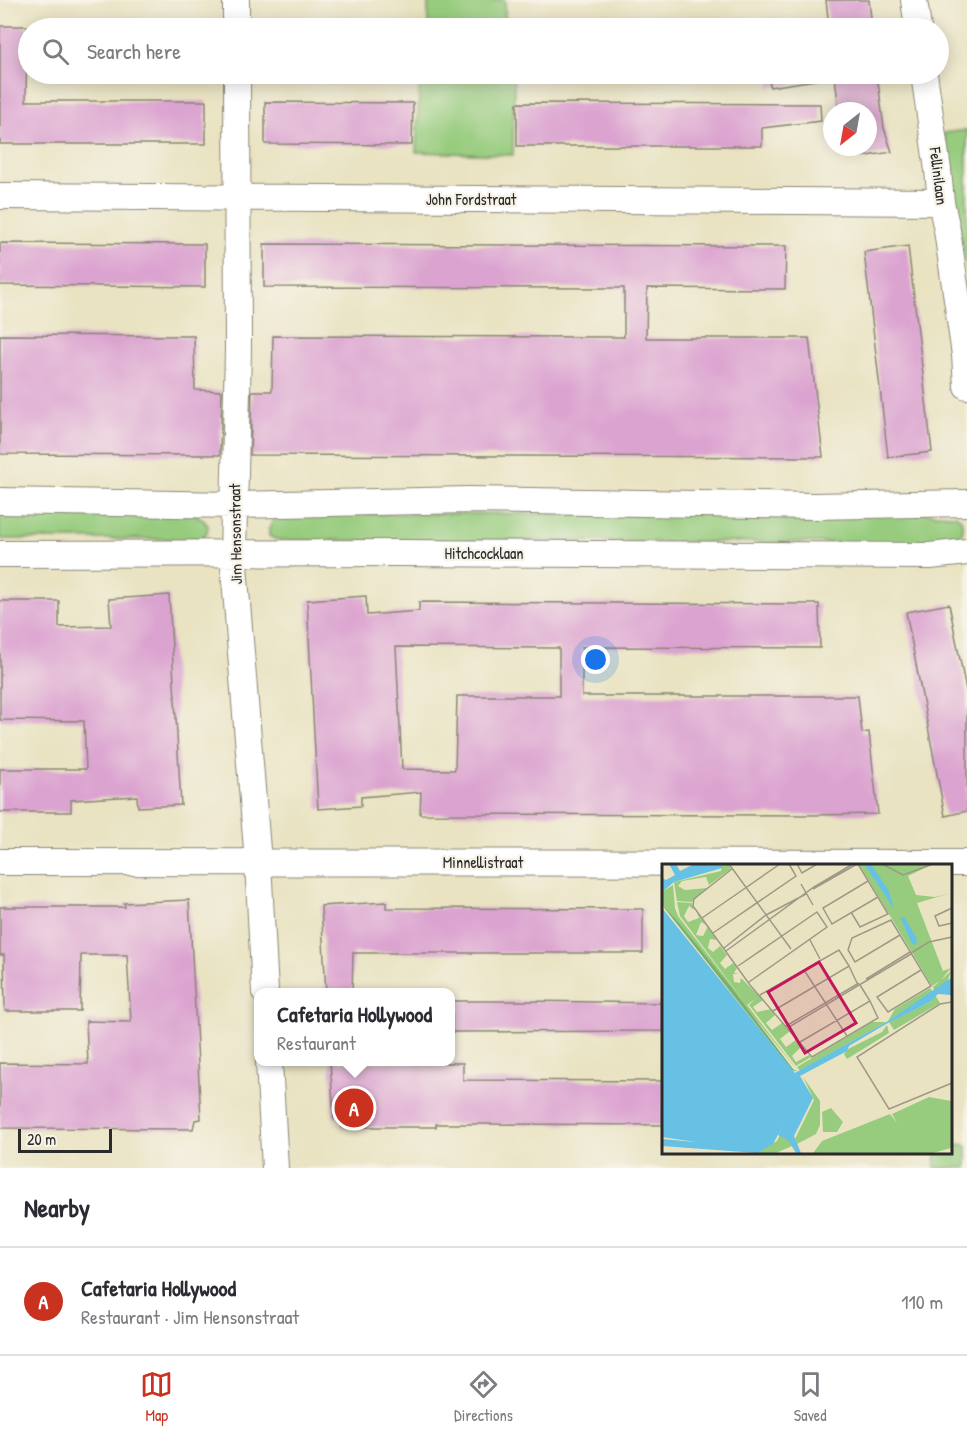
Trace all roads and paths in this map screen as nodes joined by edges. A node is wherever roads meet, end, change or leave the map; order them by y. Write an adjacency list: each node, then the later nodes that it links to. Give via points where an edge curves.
1 (236, 0): 3 (street)
2 (914, 0): 4 (street)
3 (236, 18)
4 (917, 18)
5 (237, 84): 8 (street, Jim Hensonstraat)
6 (925, 84): 9 (street, Fellinilaan)
7 (0, 196): 8 (street, John Fordstraat)
8 (238, 198): 9 (street, John Fordstraat); 13 (street, Jim Hensonstraat)
9 (941, 202): 10 (street, Fellinilaan)
10 (967, 386)
11 (0, 501): 13 (street)
12 (967, 503): 13 (street, via 814,506 469,500)
13 (234, 505): 16 (street, Jim Hensonstraat)
14 (967, 552): 16 (street, Hitchcocklaan, via 930,556)
15 (0, 554): 16 (street, Hitchcocklaan)
16 (233, 554): 18 (street, Jim Hensonstraat)
17 (0, 862): 18 (street, Minnellistraat)
18 (258, 862): 19 (street, Minnellistraat); 20 (street, Jim Hensonstraat)
19 (967, 862)
20 (265, 988)
21 (269, 1066): 22 (street)
22 (275, 1168)

